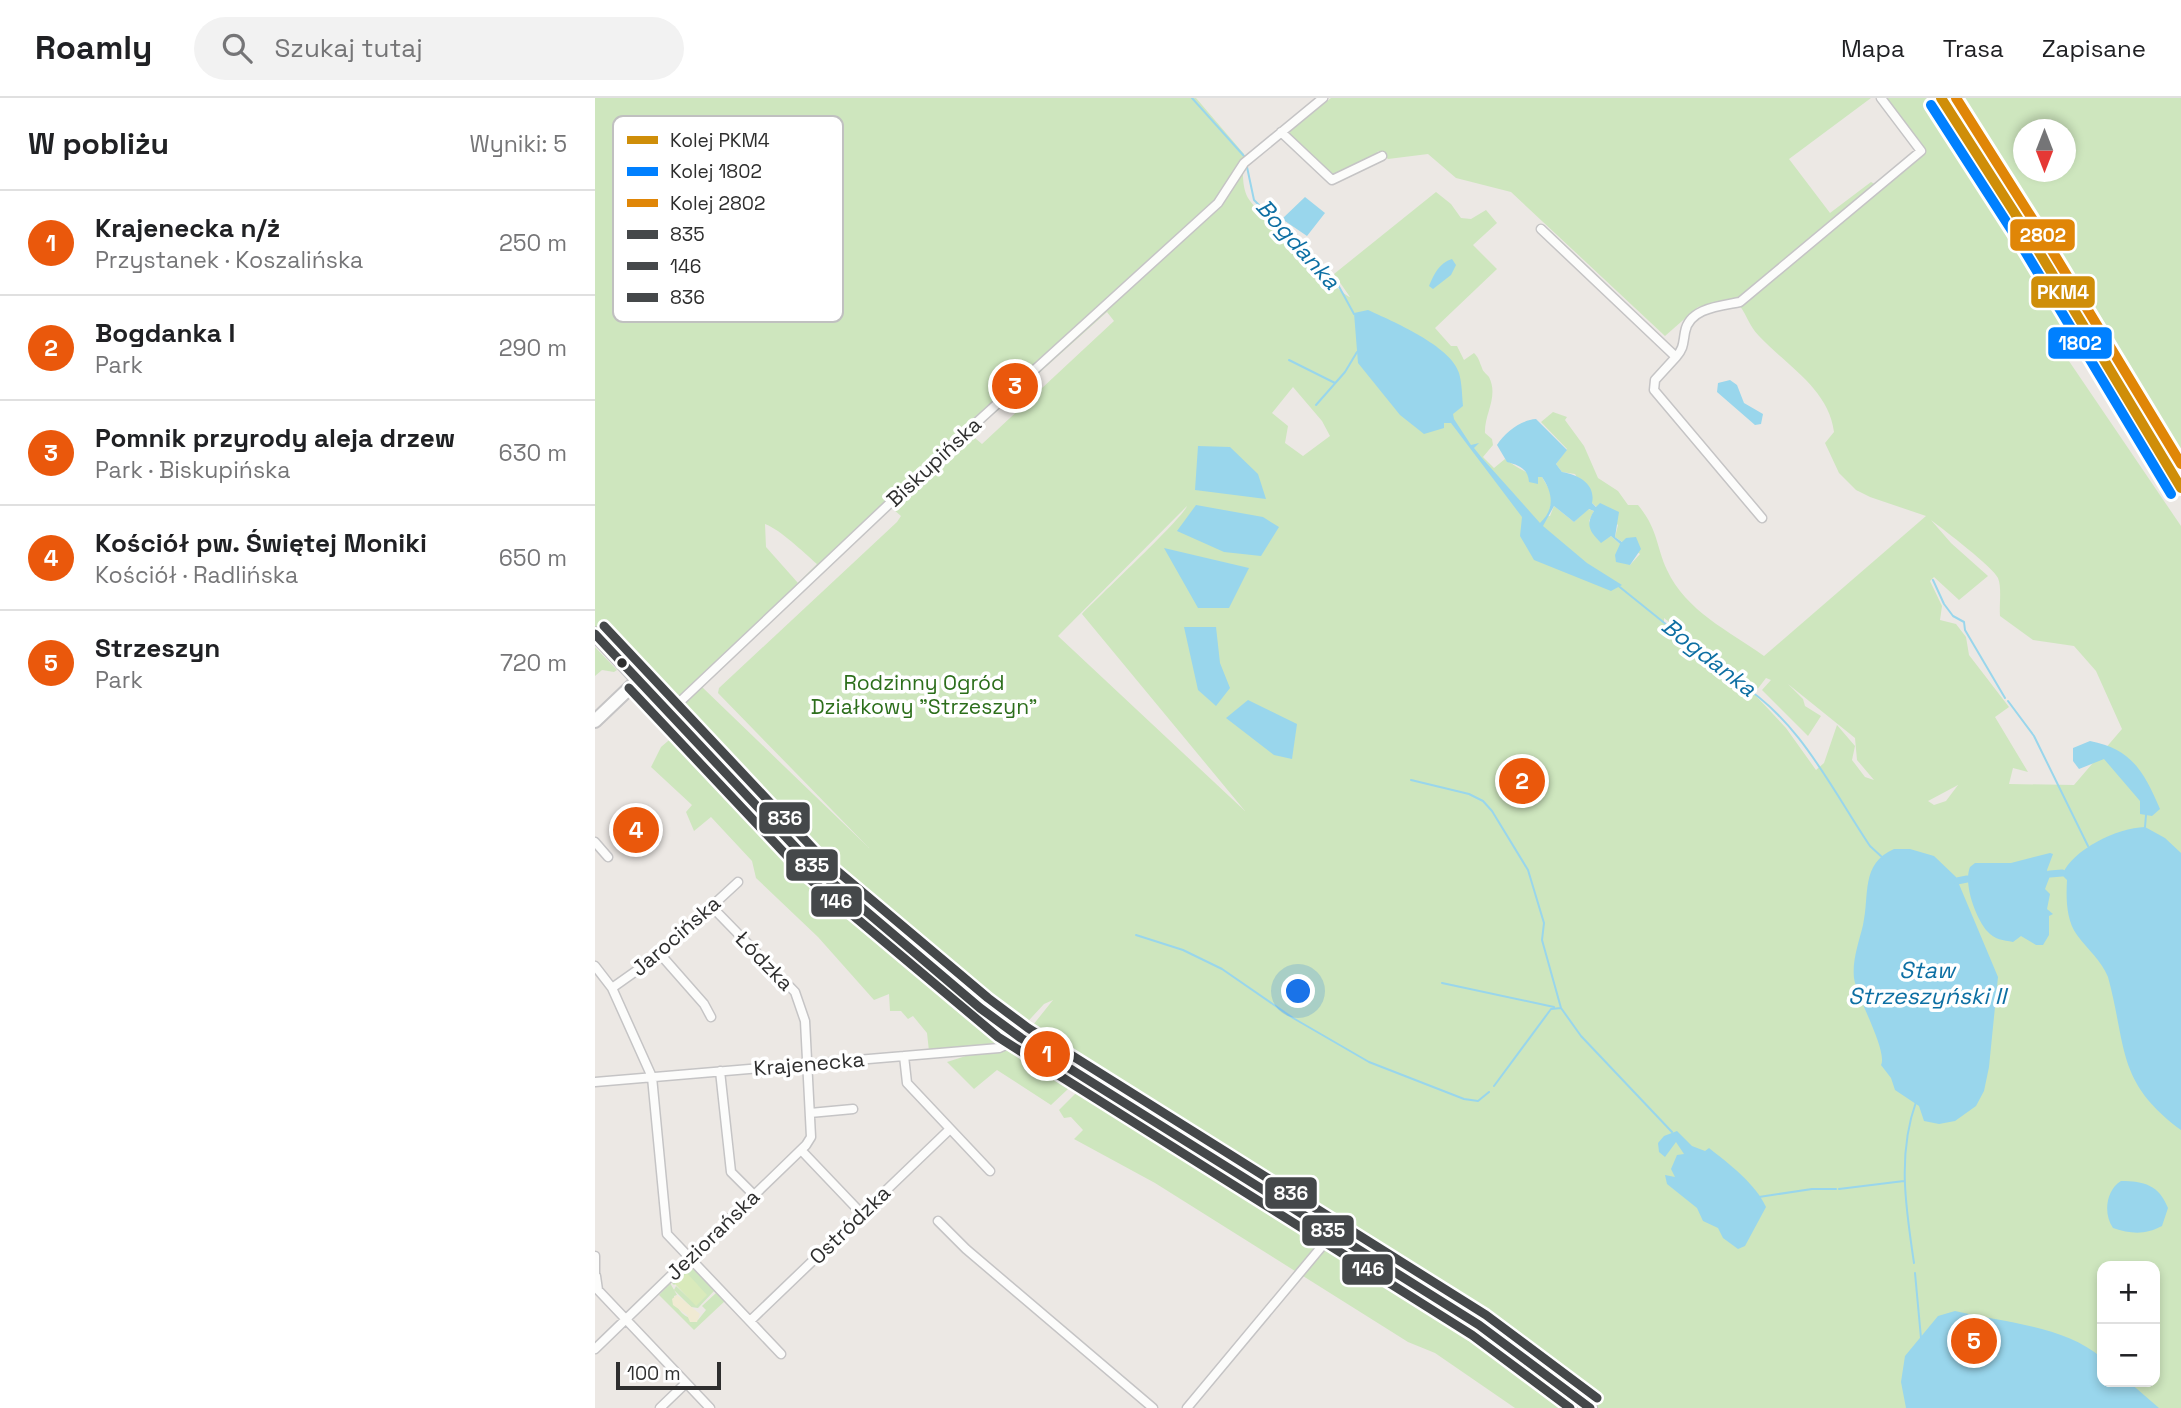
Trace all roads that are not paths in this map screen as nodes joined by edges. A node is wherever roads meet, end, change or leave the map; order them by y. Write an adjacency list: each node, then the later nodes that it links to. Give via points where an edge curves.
1 (1323, 98): 3 (street, Biskupińska)
2 (1881, 98): 6 (street, via 1921,150 1739,302 1692,318 1684,348)
3 (1281, 132): 4 (street, via 1332,180); 10 (street, Biskupińska, via 1244,163 1218,203 943,453)
4 (1382, 156)
5 (1541, 229): 6 (street)
6 (1676, 357): 7 (street, via 1655,380 1654,390)
7 (1762, 518)
8 (595, 634): 9 (street)
9 (638, 680): 10 (street); 11 (street)
10 (669, 713): 20 (street, via 815,868)
11 (595, 721)
12 (595, 842): 13 (street)
13 (608, 857)
14 (738, 882): 15 (street, Jarocińska)
15 (712, 907): 16 (street, Jarocińska); 22 (street, Łódzka, via 798,998 806,1030)
16 (660, 954): 18 (street, Jarocińska); 19 (street)
17 (595, 966): 18 (street)
18 (612, 988): 24 (street)
19 (711, 1017)
20 (1021, 1038): 21 (street, Krajenecka, via 1003,1047); 34 (street)
21 (904, 1056): 22 (street, Krajenecka); 28 (street, via 907,1083)
22 (805, 1064): 23 (street, Krajenecka); 27 (street, Jeziorańska)
23 (720, 1071): 24 (street, Krajenecka); 31 (street, via 731,1172)
24 (652, 1077): 25 (street, Krajenecka); 36 (street, via 664,1229)
25 (595, 1082)
26 (853, 1109): 27 (street)
27 (810, 1113): 29 (street, Jeziorańska, via 811,1134)
28 (950, 1129): 30 (street); 32 (street, Ostródzka)
29 (801, 1150): 31 (street, Jeziorańska); 32 (street)
30 (991, 1171)
31 (755, 1196): 36 (street, Jeziorańska)
32 (862, 1214): 40 (street, Ostródzka)
33 (938, 1221): 46 (street)
34 (1333, 1233): 47 (street); 48 (street, via 1479,1325)
35 (595, 1256): 37 (street)
36 (689, 1258): 39 (street, Jeziorańska); 40 (street)
37 (596, 1276): 38 (street)
38 (596, 1289): 39 (street)
39 (625, 1319): 41 (street, Jeziorańska); 43 (street)
40 (750, 1321): 42 (street)
41 (595, 1349)
42 (782, 1354)
43 (686, 1383): 44 (street); 45 (street)
44 (660, 1408)
45 (711, 1408)
46 (1153, 1408)
47 (1187, 1408)
48 (1590, 1408)

